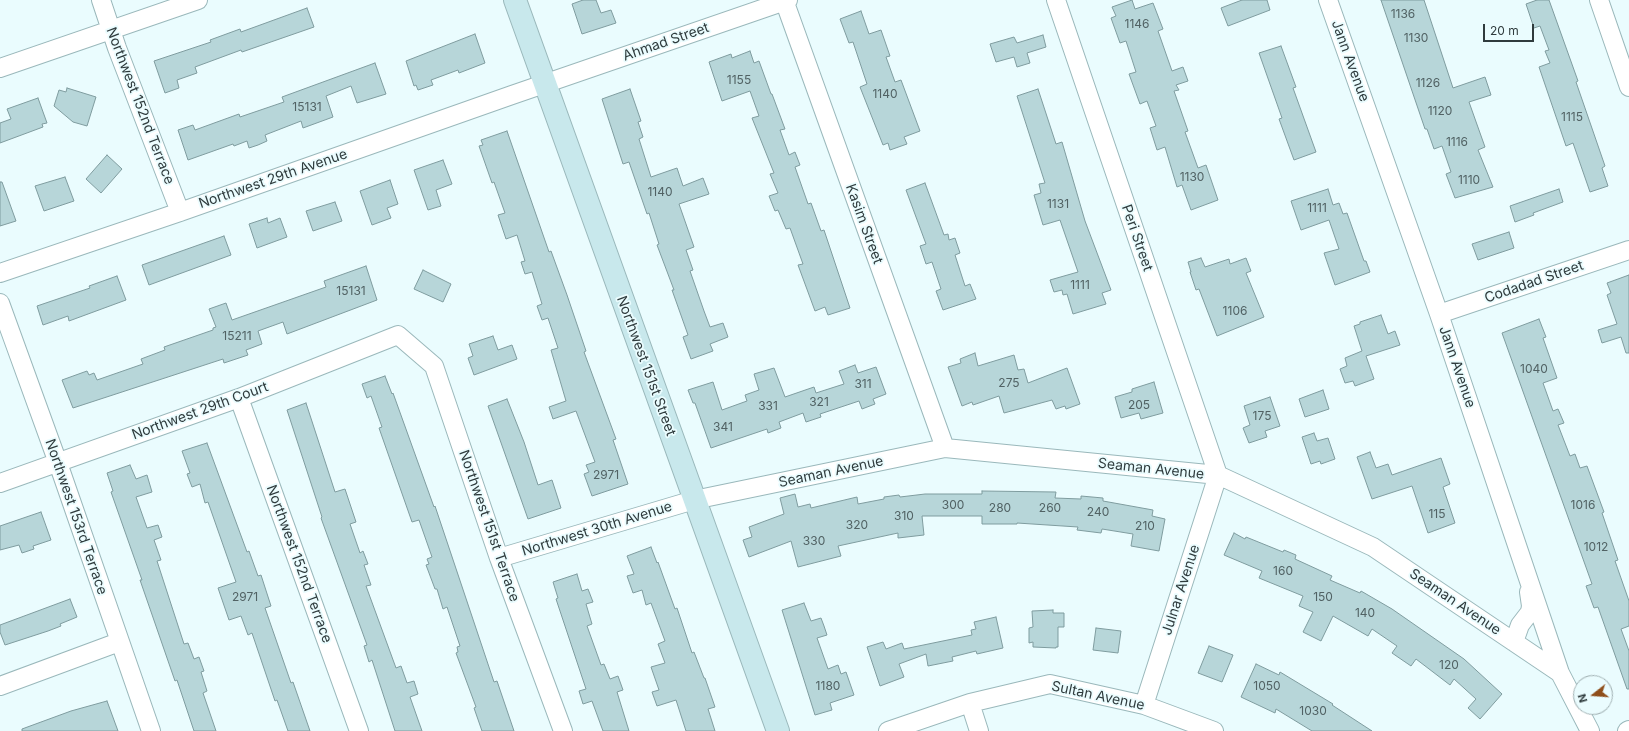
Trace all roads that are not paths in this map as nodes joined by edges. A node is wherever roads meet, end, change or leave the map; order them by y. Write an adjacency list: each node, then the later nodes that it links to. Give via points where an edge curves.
1 (101, 0): 8 (street, Northwest 152nd Terrace)
2 (198, 0): 8 (street)
3 (515, 0): 10 (street, Northwest 151st Street)
4 (785, 0): 10 (street, Ahmad Street); 19 (street, Kasim Street)
5 (1056, 0): 21 (street, Peri Street)
6 (1328, 0): 16 (street, Jann Avenue)
7 (1599, 0): 11 (street)
8 (111, 30): 9 (street); 12 (street, Northwest 152nd Terrace)
9 (0, 68)
10 (545, 83): 12 (street, Northwest 29th Avenue); 23 (street, Northwest 151st Street)
11 (1629, 87)
12 (180, 212): 14 (street, Northwest 29th Avenue)
13 (1629, 250): 16 (street, Codadad Street)
14 (0, 273)
15 (0, 303): 20 (street, Northwest 153rd Terrace)
16 (1439, 314): 25 (street, Jann Avenue)
17 (398, 335): 18 (street, Northwest 29th Court); 24 (street, Northwest 151st Terrace, via 434,366)
18 (239, 398): 20 (street, Northwest 29th Court); 36 (street, Northwest 152nd Terrace)
19 (945, 448): 21 (street, Seaman Avenue); 23 (street, Seaman Avenue)
20 (58, 463): 22 (street, Northwest 29th Court); 29 (street, Northwest 153rd Terrace)
21 (1218, 475): 27 (street, Seaman Avenue, via 1373,547); 34 (street, Julnar Avenue)
22 (0, 483)
23 (694, 500): 24 (street, Northwest 30th Avenue); 38 (street, Northwest 151st Street)
24 (499, 558): 37 (street, Northwest 151st Terrace)
25 (1522, 560): 26 (street, via 1531,606 1530,612); 28 (street, Jann Avenue)
26 (1520, 625): 27 (street, via 1505,629); 28 (street, via 1533,622); 30 (street)
27 (1492, 627): 30 (street, Seaman Avenue)
28 (1544, 627): 31 (street, Jann Avenue)
29 (119, 642): 32 (street); 35 (street, Northwest 153rd Terrace)
30 (1514, 642): 31 (street, Seaman Avenue)
31 (1546, 655): 42 (street, Jann Avenue, via 1560,673)
32 (0, 686)
33 (970, 703): 34 (street, Sultan Avenue, via 1050,684); 39 (street, Sultan Avenue); 40 (street)
34 (1144, 705): 41 (street, Sultan Avenue)
35 (151, 731)
36 (359, 731)
37 (563, 731)
38 (778, 731)
39 (888, 731)
40 (979, 731)
41 (1214, 731)
42 (1590, 731)

